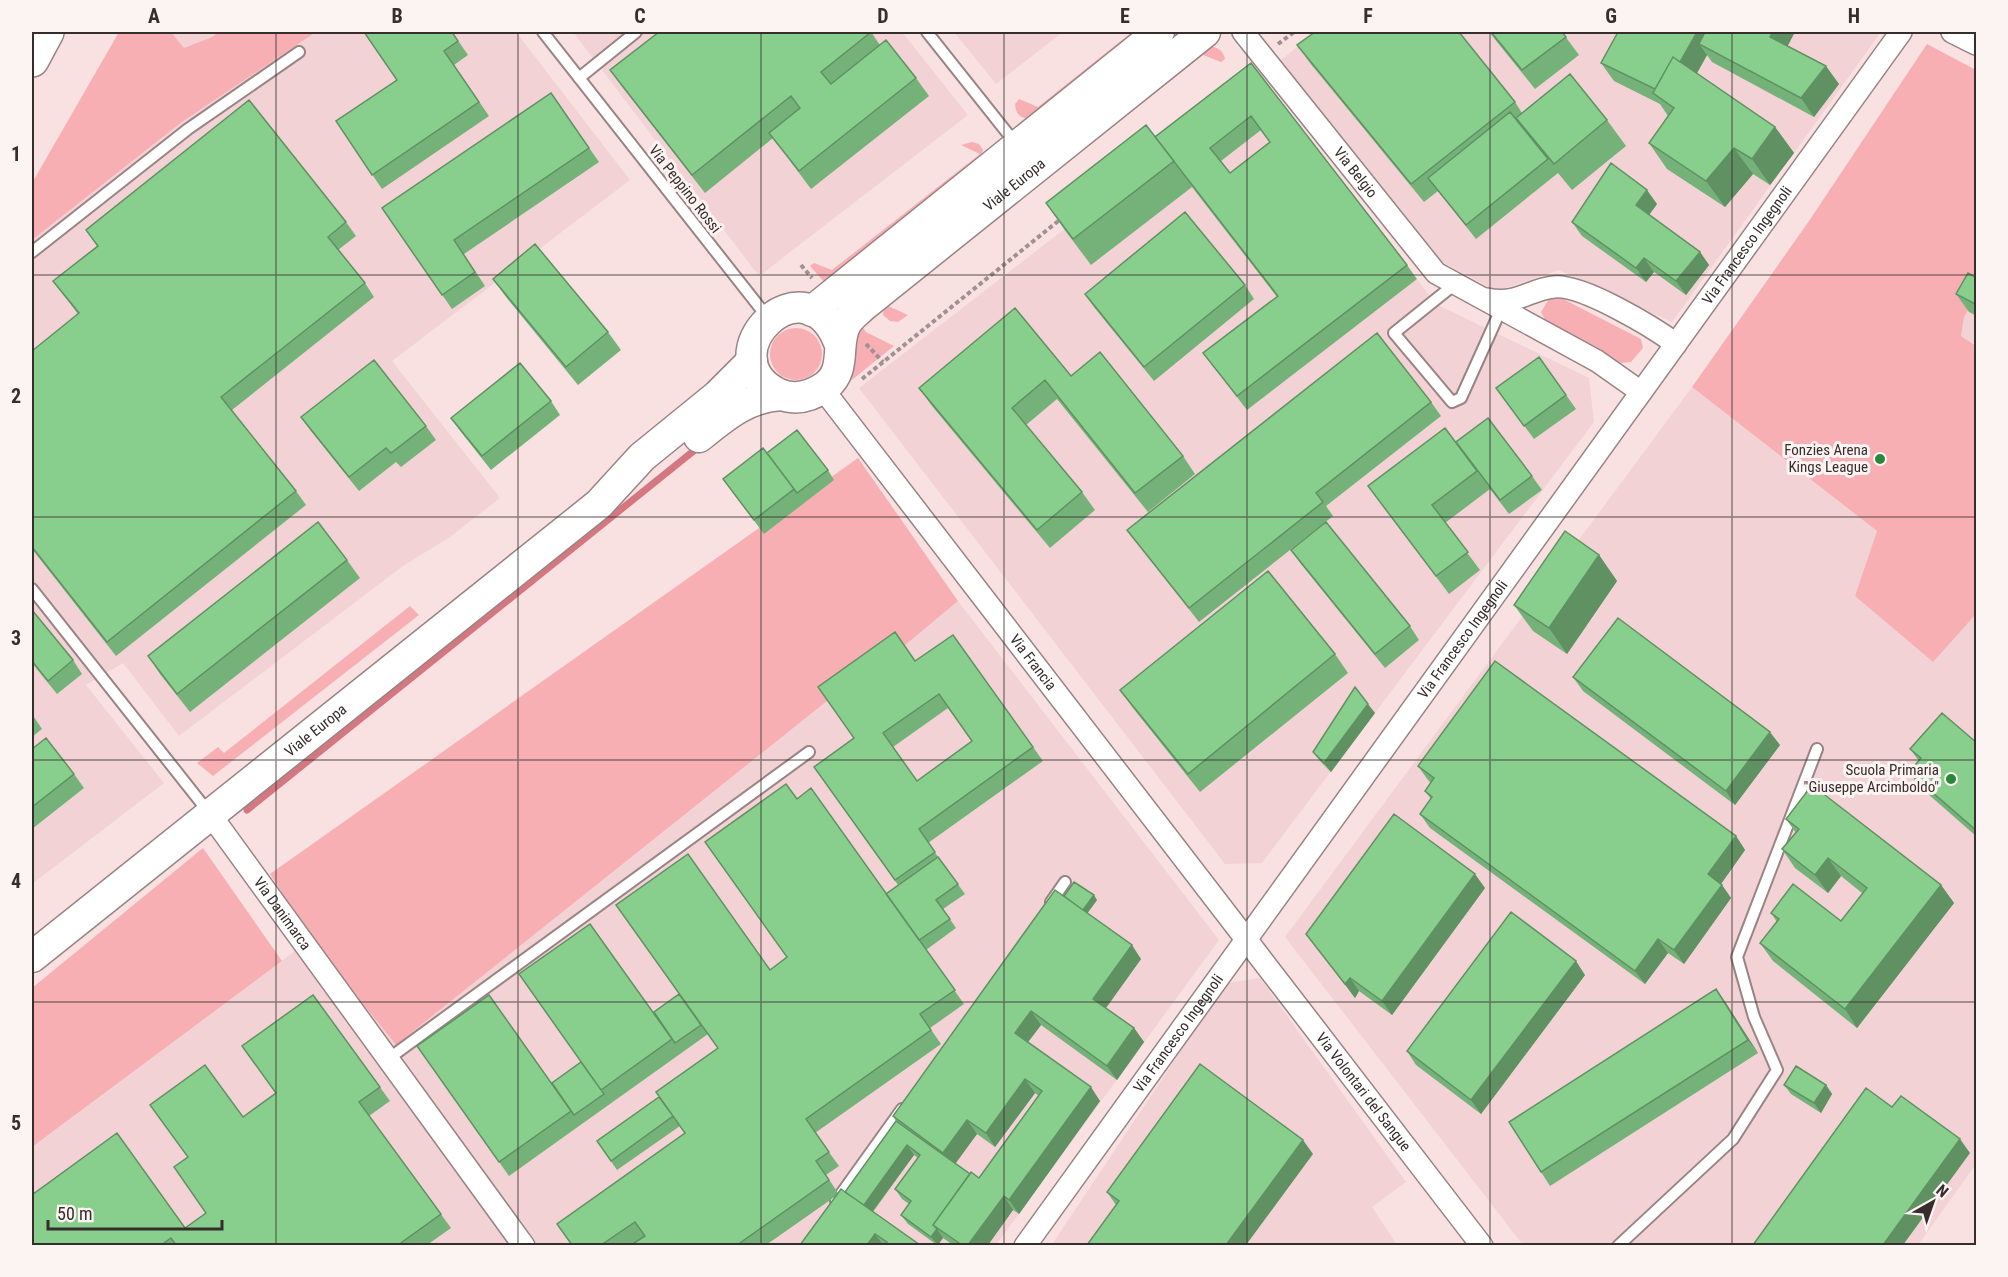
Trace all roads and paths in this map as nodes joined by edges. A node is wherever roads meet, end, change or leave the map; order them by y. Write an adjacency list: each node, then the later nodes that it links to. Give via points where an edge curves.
1 (47, 32): 14 (highway)
2 (543, 32): 15 (lane, Via Peppino Rossi)
3 (636, 32): 15 (lane)
4 (927, 32): 16 (lane)
5 (1159, 32): 16 (street, Viale Europa)
6 (1205, 32): 24 (street, Viale Europa, via 863,306 847,322)
7 (1243, 32): 13 (street, Via Belgio)
8 (1294, 32): 13 (path)
9 (1901, 32): 23 (street, Via Francesco Ingegnoli)
10 (1952, 32): 11 (street)
11 (1977, 44)
12 (299, 52): 18 (lane, via 188,129)
13 (1263, 57): 19 (street, Via Belgio, via 1436,273)
14 (32, 60)
15 (579, 78): 22 (lane, Via Peppino Rossi)
16 (1017, 146): 21 (street, Viale Europa)
17 (1068, 213): 28 (path)
18 (32, 252)
19 (1455, 284): 20 (street, Via Belgio); 20 (lane, via 1394,333 1452,402 1461,398)
20 (1503, 305): 23 (street, Via Belgio, via 1554,287 1574,289 1650,326); 26 (street, Via Belgio)
21 (812, 311): 22 (street, via 796,308); 24 (street, via 830,324)
22 (768, 319): 25 (street, via 752,345)
23 (1676, 344): 26 (street, Via Francesco Ingegnoli)
24 (840, 345): 28 (street, Viale Europa, via 837,371)
25 (753, 361): 27 (street, via 760,379); 29 (street, Viale Europa, via 642,458)
26 (1641, 392): 36 (street, Via Francesco Ingegnoli)
27 (781, 395): 28 (street, Viale Europa); 29 (street, Viale Europa, via 764,396 730,412 653,472)
28 (828, 395): 36 (street, Via Francia)
29 (600, 504): 33 (street, Viale Europa)
30 (32, 589): 33 (lane, Via Danimarca)
31 (1817, 749): 44 (lane, via 1737,957 1754,1017 1777,1070 1734,1139)
32 (809, 752): 38 (lane)
33 (210, 814): 37 (street, Viale Europa); 38 (street, Via Danimarca)
34 (1065, 882): 35 (lane)
35 (1044, 911)
36 (1244, 939): 42 (street, Via Francesco Ingegnoli); 43 (street, Via Volontari del Sangue)
37 (32, 957)
38 (388, 1059): 41 (street, Via Danimarca)
39 (907, 1102): 40 (lane)
40 (831, 1207)
41 (524, 1245)
42 (1025, 1245)
43 (1482, 1245)
44 (1618, 1245)

